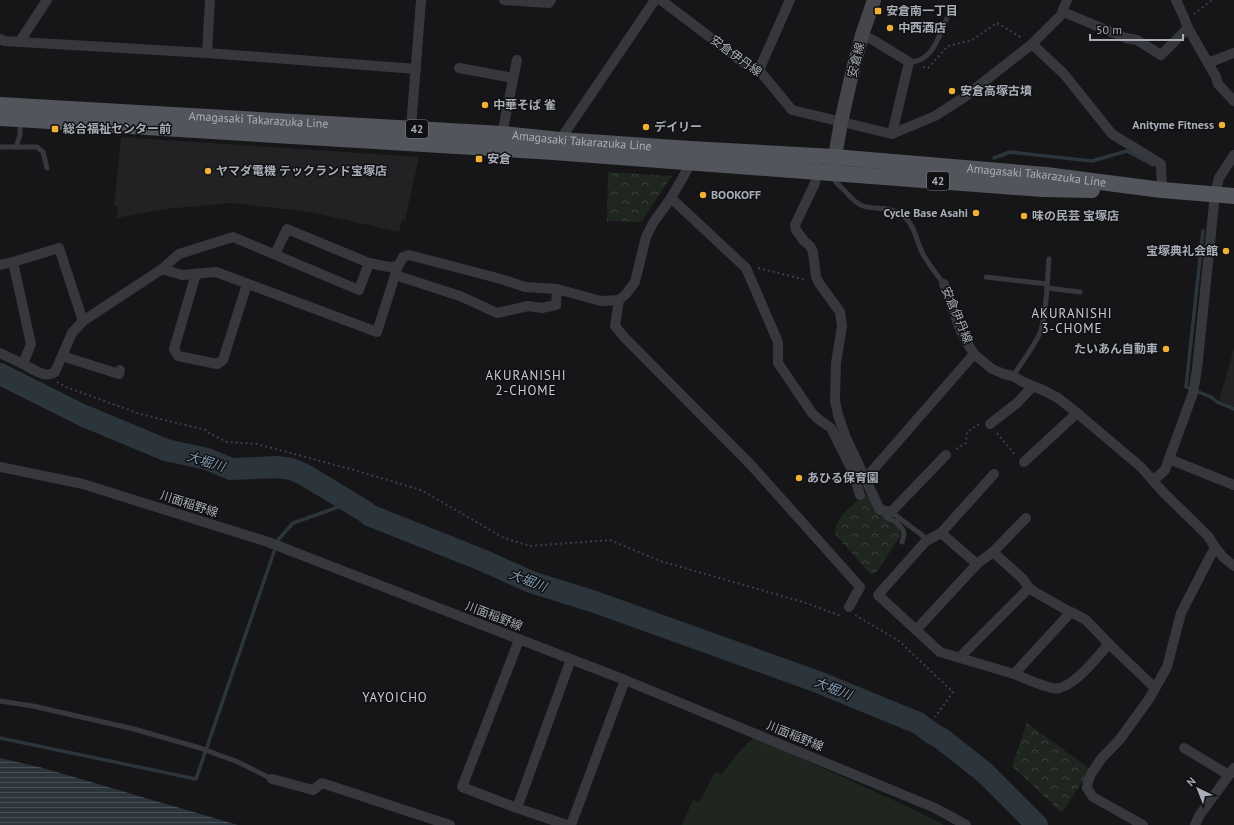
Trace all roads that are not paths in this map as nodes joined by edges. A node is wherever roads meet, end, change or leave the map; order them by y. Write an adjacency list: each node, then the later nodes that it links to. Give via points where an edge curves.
1 (47, 0): 17 (street)
2 (210, 0): 19 (street)
3 (421, 0): 25 (street)
4 (504, 0): 5 (street, via 549,3)
5 (551, 0)
6 (655, 0): 36 (street)
7 (661, 0): 26 (street, 安倉伊丹線, via 745,64)
8 (790, 0): 26 (street)
9 (874, 0): 15 (street, 安倉線)
10 (1067, 0): 12 (street)
11 (1176, 0): 14 (street)
12 (1063, 12): 14 (street, via 1126,38 1137,40 1161,55); 18 (street)
13 (948, 16): 22 (lane, via 939,39 928,55 917,62)
14 (1186, 24): 23 (street)
15 (862, 35): 22 (street); 32 (street, 安倉線)
16 (0, 39): 17 (street)
17 (20, 41): 19 (street)
18 (1032, 44): 35 (street, via 963,98 935,116); 44 (street, via 1064,74 1112,134 1161,164)
19 (207, 53): 25 (street)
20 (1234, 53): 23 (street)
21 (517, 60): 27 (street)
22 (908, 62): 35 (street)
23 (1208, 63): 28 (street, via 1218,84)
24 (458, 68): 27 (street)
25 (416, 69): 33 (street)
26 (759, 70): 32 (street, 安倉伊丹線, via 792,110)
27 (513, 78): 34 (street)
28 (1234, 101)
29 (0, 104): 33 (main road, Amagasaki Takarazuka Line / 42)
30 (0, 118): 31 (main road, Amagasaki Takarazuka Line / 42)
31 (20, 119): 38 (lane, via 20,134); 40 (main road, Amagasaki Takarazuka Line / 42, via 553,152)
32 (841, 122): 35 (street, 安倉伊丹線); 41 (street)
33 (411, 128): 34 (main road, Amagasaki Takarazuka Line / 42)
34 (502, 134): 36 (main road, Amagasaki Takarazuka Line / 42)
35 (892, 134)
36 (560, 140): 40 (main road, Amagasaki Takarazuka Line / 42)
37 (0, 147): 38 (lane)
38 (16, 147): 42 (lane, via 37,147 43,152)
39 (1234, 155): 45 (street, via 1219,178)
40 (690, 156): 41 (main road, Amagasaki Takarazuka Line / 42); 43 (main road, Amagasaki Takarazuka Line / 42); 47 (street)
41 (834, 157): 43 (street); 44 (main road, Amagasaki Takarazuka Line / 42, via 1046,175)
42 (47, 168)
43 (825, 173): 44 (main road, Amagasaki Takarazuka Line / 42, via 1043,189); 58 (lane, 安倉伊丹線, via 857,203 898,212 906,219 912,226 925,257); 78 (street, via 814,183 795,225 813,252 819,284 840,312 842,326 836,363 835,401 846,438)
44 (1162, 190): 45 (main road, Amagasaki Takarazuka Line / 42)
45 (1215, 194): 46 (main road, Amagasaki Takarazuka Line / 42); 74 (street, via 1196,377)
46 (1234, 196)
47 (671, 198): 62 (street, via 646,237 635,282); 81 (street, via 746,268 778,342 778,363 812,413 831,428 853,472)
48 (274, 254): 51 (street, via 287,229); 51 (street, via 359,290); 53 (street, via 233,237 180,254)
49 (1049, 259): 59 (lane)
50 (13, 262): 52 (street); 63 (street, via 59,248); 67 (street, via 31,344)
51 (369, 263): 54 (street)
52 (0, 265)
53 (162, 269): 55 (street, via 182,274); 63 (street)
54 (396, 270): 57 (street, via 377,332); 60 (street, via 403,257 409,255 525,287); 60 (street, via 497,313 528,306 542,308 556,305)
55 (196, 274): 57 (street, via 216,272); 57 (street, via 174,349 178,356 217,364 223,360)
56 (986, 277): 59 (lane)
57 (247, 284)
58 (944, 284): 65 (street, 安倉伊丹線, via 960,329)
59 (1047, 286): 61 (lane); 69 (lane, via 1040,332 1035,344)
60 (557, 289): 62 (street, via 601,301)
61 (1080, 292)
62 (619, 300): 92 (street, via 615,326 624,337 752,466 860,587)
63 (83, 321): 66 (street, via 72,333)
64 (0, 353): 67 (street)
65 (974, 354): 69 (street, 安倉伊丹線, via 992,369); 78 (street)
66 (62, 356): 67 (street, via 51,375); 68 (street)
67 (23, 364)
68 (119, 373)
69 (1013, 376): 70 (street, 安倉伊丹線)
70 (1033, 386): 71 (street, 安倉伊丹線, via 1058,398); 72 (street)
71 (1077, 412): 75 (street); 79 (street, 安倉伊丹線)
72 (990, 424)
73 (946, 455): 82 (street)
74 (1169, 459): 79 (street, via 1165,470); 80 (street)
75 (1024, 462)
76 (0, 467): 95 (street, 川面稲野線, via 83,484 268,542)
77 (994, 474): 84 (street)
78 (865, 479): 82 (street, via 880,510)
79 (1154, 480): 87 (street, 安倉伊丹線, via 1208,536)
80 (1234, 485)
81 (860, 495)
82 (891, 512): 85 (lane, via 922,535); 86 (lane, via 885,515 904,530)
83 (1026, 518): 88 (street)
84 (941, 533): 85 (street); 89 (street)
85 (926, 541): 94 (street, via 878,596)
86 (902, 542)
87 (1215, 547): 90 (street, 安倉伊丹線); 101 (street, via 1181,614 1167,667)
88 (993, 552): 89 (street); 91 (street, via 1023,579)
89 (977, 564): 94 (street)
90 (1234, 566)
91 (1029, 588): 93 (street); 97 (street)
92 (852, 611)
93 (1070, 612): 96 (street, via 1086,620); 99 (street)
94 (916, 630): 97 (street, via 940,652)
95 (519, 640): 98 (street, 川面稲野線); 106 (street, via 462,787)
96 (1109, 644): 99 (street, via 1076,679 1060,688 1053,689); 101 (street)
97 (959, 658): 99 (street)
98 (571, 659): 100 (street, 川面稲野線); 106 (street)
99 (1014, 674)
100 (625, 680): 109 (street); 110 (street, 川面稲野線, via 935,808)
101 (1155, 688): 111 (street, via 1120,740 1101,759 1088,781 1087,788 1093,797)
102 (0, 701): 105 (lane, via 134,729 201,748)
103 (1184, 748): 104 (street)
104 (1232, 772): 112 (street)
105 (272, 779): 107 (street, via 313,790 322,784)
106 (517, 808): 108 (street)
107 (450, 825)
108 (567, 825)
109 (571, 825)
110 (966, 825)
111 (1144, 825)
112 (1195, 825)

